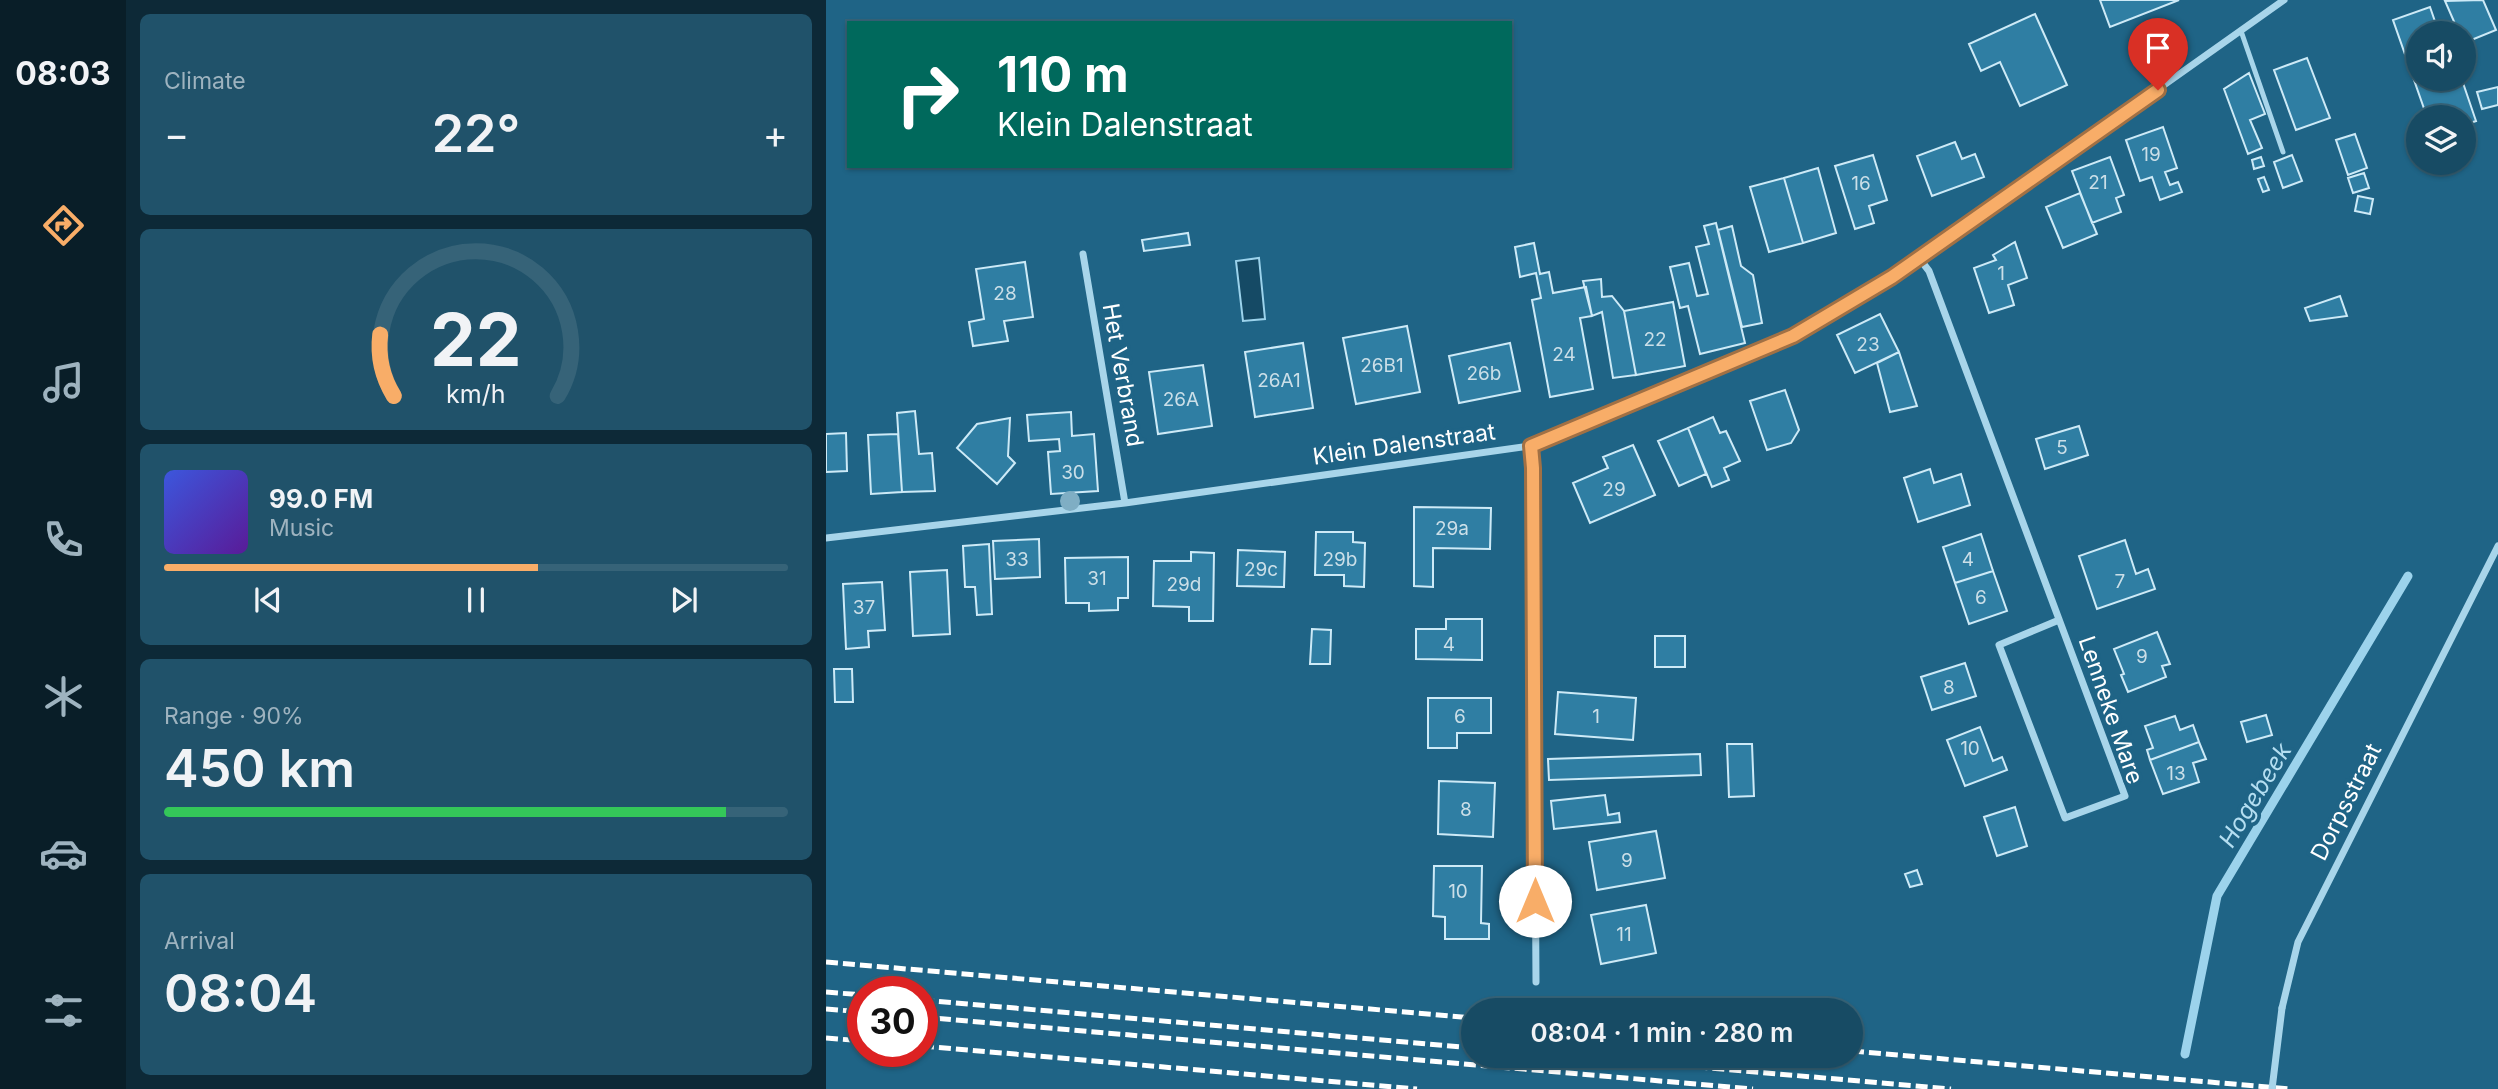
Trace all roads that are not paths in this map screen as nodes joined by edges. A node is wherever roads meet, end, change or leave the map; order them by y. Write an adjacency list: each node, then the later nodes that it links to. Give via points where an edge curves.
1 (2284, 0): 2 (street, Klein Dalenstraat)
2 (2241, 31): 3 (lane); 5 (street, Klein Dalenstraat)
3 (2283, 152)
4 (1083, 254): 7 (street, Het Verbrand)
5 (1919, 258): 6 (street, Klein Dalenstraat, via 1793,336); 10 (street, Lenneke Mare, via 1929,271)
6 (1531, 446): 7 (street, Klein Dalenstraat); 11 (street)
7 (1125, 502): 8 (street, Klein Dalenstraat)
8 (826, 538)
9 (2498, 546): 12 (street, Dorpsstraat, bridge, via 2298,942 2282,1008)
10 (2059, 620): 10 (street, Lenneke Mare, via 2125,796 2065,818 1999,645)
11 (1536, 982)
12 (2272, 1089)

